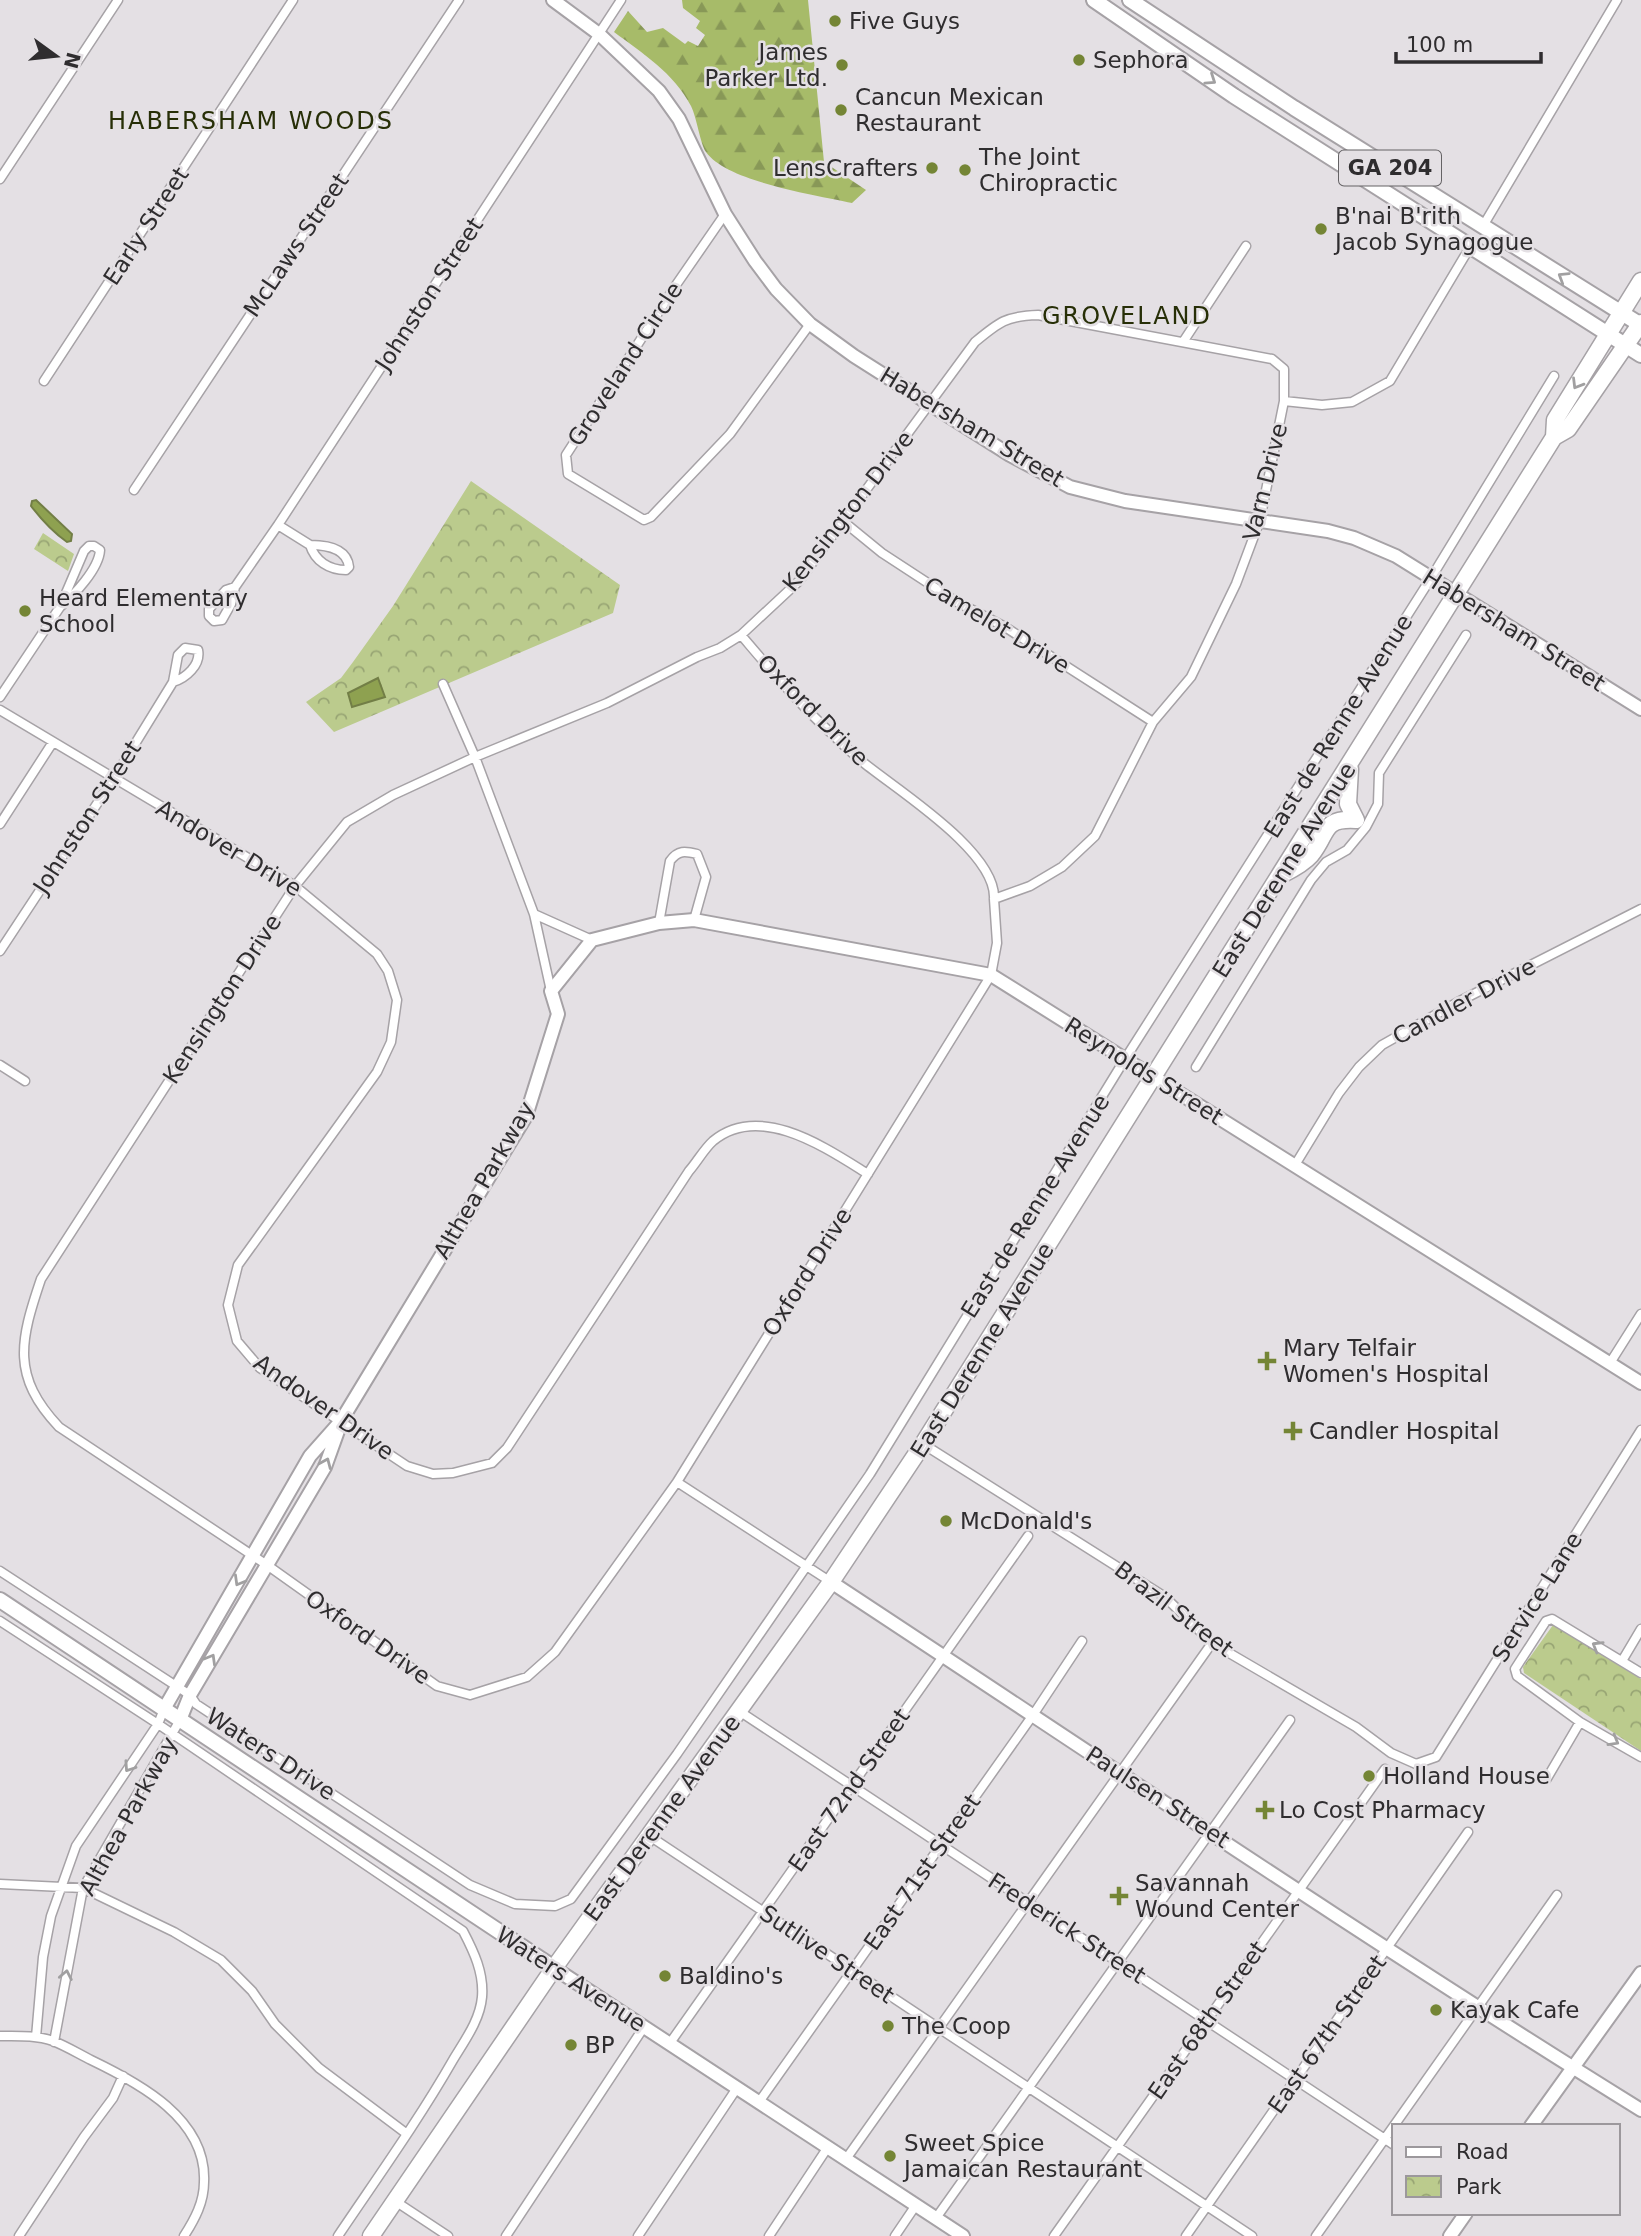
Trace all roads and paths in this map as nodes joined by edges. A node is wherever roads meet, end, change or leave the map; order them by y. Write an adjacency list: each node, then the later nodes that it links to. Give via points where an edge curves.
1 (118, 0): 12 (street)
2 (293, 0): 25 (street, Early Street)
3 (459, 0): 29 (street, McLaws Street)
4 (554, 0): 9 (street, Habersham Street)
5 (621, 0): 9 (street, Johnston Street)
6 (1094, 0): 11 (main road, GA 204, one-way to 11)
7 (1130, 0): 10 (main road, GA 204)
8 (1617, 0): 14 (street)
9 (599, 34): 13 (street, Habersham Street, via 659,91 679,119); 32 (street, Johnston Street)
10 (1342, 138): 11 (main road, via 1338,144); 14 (main road, GA 204)
11 (1317, 147): 16 (main road, GA 204)
12 (0, 179)
13 (725, 215): 19 (street, Habersham Street, via 776,289); 19 (street, Groveland Circle, via 566,455 568,474 644,520 651,517 730,434)
14 (1483, 226): 18 (main road, GA 204, one-way to 14)
15 (1246, 246): 22 (street)
16 (1470, 247): 21 (main road, GA 204); 26 (street, via 1390,382 1352,402)
17 (1641, 281): 18 (highway, East Derenne Avenue)
18 (1621, 313): 20 (main road, GA 204); 21 (highway, East Derenne Avenue)
19 (810, 324): 27 (street, Habersham Street)
20 (1641, 324): 23 (highway, East Derenne Avenue)
21 (1608, 332): 23 (main road, GA 204); 28 (highway, East Derenne Avenue, one-way to 28, via 1555,420)
22 (1182, 342): 26 (street, Varn Drive, via 1272,359 1284,369); 27 (street, Varn Drive, via 1038,315 1015,316 975,342)
23 (1634, 350): 28 (highway, East Derenne Avenue, via 1568,429)
24 (1554, 376): 34 (street, East de Renne Avenue)
25 (44, 381)
26 (1284, 401): 30 (street, Varn Drive)
27 (930, 405): 30 (street, Habersham Street, via 1070,487 1125,501); 31 (street, Kensington Drive)
28 (1554, 438): 36 (highway, East Derenne Avenue)
29 (134, 490)
30 (1260, 520): 34 (street, Habersham Street, via 1354,538); 45 (street, Varn Drive, via 1205,651 1191,677)
31 (845, 522): 38 (street, Kensington Drive, via 799,580); 45 (street, Camelot Drive, via 882,553)
32 (278, 525): 33 (street); 35 (street, Johnston Street)
33 (310, 545): 33 (street, via 327,566 349,567 340,551)
34 (1431, 578): 36 (street, Habersham Street); 62 (street, East de Renne Avenue)
35 (235, 587)
36 (1457, 595): 43 (street, Habersham Street); 48 (highway, East Derenne Avenue)
37 (60, 607): 37 (street, via 97,563 100,550 94,546 84,551); 42 (street)
38 (741, 635): 47 (street, Kensington Drive, via 607,703); 53 (street, Oxford Drive, via 829,732 961,840 982,867)
39 (1466, 635): 64 (street, via 1379,773 1378,804 1366,827 1311,880)
40 (173, 682): 49 (street, Johnston Street)
41 (443, 684): 47 (street, Althea Parkway)
42 (0, 697)
43 (1641, 709)
44 (0, 710): 46 (street, Andover Drive)
45 (1153, 722): 53 (street, Varn Drive, via 1095,836 1062,867 1030,886)
46 (53, 742): 49 (street, Andover Drive); 50 (street)
47 (475, 757): 52 (street, Kensington Drive, via 347,821); 55 (street, Althea Parkway)
48 (1351, 763): 51 (highway, East Derenne Avenue); 51 (highway, via 1348,804 1356,820 1338,819 1331,824 1310,856)
49 (114, 778): 52 (street, Andover Drive); 59 (street, Johnston Street)
50 (0, 824)
51 (1281, 875): 65 (highway, East Derenne Avenue)
52 (295, 886): 72 (street, Andover Drive, via 377,954 394,988 396,1018 377,1072 238,1265 228,1305 237,1341 260,1368); 77 (street, Kensington Drive, via 46,1270 23,1346 28,1382 60,1427)
53 (994, 899): 60 (street, Oxford Drive, via 997,943)
54 (1641, 909): 67 (street, Candler Drive, via 1382,1045 1339,1093)
55 (534, 914): 58 (street); 61 (street, Althea Parkway)
56 (694, 920): 57 (street, Reynolds Street); 57 (street, via 706,877 697,854 685,851 670,861); 60 (street, Reynolds Street)
57 (659, 923): 58 (street, Reynolds Street)
58 (592, 940): 61 (street)
59 (0, 951)
60 (991, 975): 62 (street, Reynolds Street); 68 (street, Oxford Drive)
61 (551, 991): 72 (street, Althea Parkway, via 558,1014 526,1116)
62 (1125, 1059): 65 (street, Reynolds Street); 79 (street, East de Renne Avenue)
63 (0, 1065): 66 (street)
64 (1196, 1067)
65 (1154, 1077): 67 (street, Reynolds Street); 74 (highway, East Derenne Avenue)
66 (25, 1081)
67 (1295, 1165): 70 (street, Reynolds Street)
68 (868, 1174): 72 (street, Andover Drive, via 800,1136 767,1127 741,1126 713,1142 689,1171 507,1448 492,1463 433,1474 407,1466); 75 (street, Oxford Drive)
69 (1641, 1314): 70 (street)
70 (1610, 1363): 71 (street, Reynolds Street)
71 (1641, 1383)
72 (341, 1422): 77 (street, Althea Parkway, via 310,1456); 78 (street, Althea Parkway, one-way to 72, via 325,1467)
73 (1641, 1430): 101 (street, Service Lane, via 1436,1756)
74 (923, 1444): 81 (highway, East Derenne Avenue); 86 (street, Brazil Street, via 1165,1597)
75 (677, 1482): 78 (street, Oxford Drive, via 555,1652 527,1677 470,1695 437,1686); 79 (street, Paulsen Street)
76 (1028, 1536): 87 (street, East 72nd Street)
77 (253, 1556): 78 (street, Kensington Drive); 90 (street, Althea Parkway, one-way to 90)
78 (267, 1565): 91 (street, Althea Parkway, one-way to 78)
79 (808, 1567): 81 (street, Paulsen Street); 116 (street, East de Renne Avenue, via 571,1899)
80 (0, 1571): 90 (street, Waters Drive)
81 (831, 1582): 87 (street, Paulsen Street); 93 (highway, East Derenne Avenue)
82 (0, 1600): 92 (main road, Waters Drive)
83 (0, 1621): 98 (street, Waters Drive)
84 (1641, 1629): 88 (street)
85 (1082, 1641): 94 (street, East 71st Street)
86 (1212, 1643): 101 (street, Brazil Street, via 1356,1727 1391,1753 1416,1764); 103 (street)
87 (944, 1656): 94 (street, Paulsen Street); 105 (street, East 72nd Street)
88 (1622, 1661): 89 (street); 97 (street, one-way to 97, via 1552,1619 1546,1621 1516,1669 1517,1676)
89 (1641, 1673)
90 (178, 1687): 91 (street, Waters Drive); 92 (street, Althea Parkway)
91 (190, 1695): 95 (street, Althea Parkway); 116 (street, Waters Drive, via 196,1704 470,1885 515,1904)
92 (164, 1709): 95 (main road, Waters Drive); 98 (street, Althea Parkway)
93 (739, 1711): 105 (street, Frederick Street); 108 (highway, East Derenne Avenue)
94 (1033, 1715): 103 (street, Paulsen Street); 109 (street, East 71st Street)
95 (180, 1720): 99 (street, Althea Parkway); 120 (main road, Waters Avenue)
96 (1290, 1720): 106 (street)
97 (1580, 1722): 100 (street, one-way to 100); 104 (street)
98 (158, 1724): 99 (street, Waters Drive); 111 (street, Althea Parkway, one-way to 111, via 76,1846)
99 (173, 1734): 112 (street, Althea Parkway); 141 (street, Waters Drive, via 463,1931 481,1972 477,2020)
100 (1641, 1757)
101 (1427, 1760)
102 (1385, 1769): 113 (street, East 68th Street)
103 (1121, 1773): 106 (street, Paulsen Street); 115 (street)
104 (1546, 1780)
105 (852, 1786): 109 (street, Frederick Street); 117 (street, East 72nd Street)
106 (1210, 1832): 113 (street, Paulsen Street); 119 (street)
107 (1468, 1832): 118 (street, East 67th Street)
108 (648, 1835): 117 (street, Sutlive Street); 120 (highway, East Derenne Avenue)
109 (941, 1845): 115 (street, Frederick Street); 121 (street, East 71st Street)
110 (0, 1884): 111 (street)
111 (61, 1885): 112 (street); 128 (street, Althea Parkway, via 43,1956)
112 (83, 1888): 129 (street, Althea Parkway, one-way to 112); 141 (street, via 220,1960 319,2068)
113 (1299, 1891): 118 (street, Paulsen Street); 124 (street, East 68th Street)
114 (1557, 1895): 123 (street)
115 (1028, 1903): 119 (street, Frederick Street); 126 (street)
116 (555, 1906)
117 (763, 1912): 121 (street, Sutlive Street); 130 (street, East 72nd Street)
118 (1387, 1948): 123 (street, Paulsen Street); 133 (street, East 67th Street)
119 (1118, 1962): 124 (street, Frederick Street); 135 (street)
120 (554, 1968): 125 (street, Waters Avenue); 147 (highway, East Derenne Avenue)
121 (852, 1971): 126 (street, Sutlive Street); 136 (street, East 71st Street)
122 (1641, 1973): 131 (street)
123 (1478, 2007): 131 (street, Paulsen Street); 138 (street)
124 (1206, 2020): 133 (street, Frederick Street); 145 (street, East 68th Street)
125 (644, 2026): 130 (street, Waters Avenue); 157 (street)
126 (939, 2029): 135 (street, Sutlive Street); 146 (street)
127 (0, 2036): 128 (street)
128 (36, 2037): 129 (street)
129 (54, 2042): 132 (street)
130 (670, 2043): 134 (street, Waters Avenue)
131 (1574, 2068): 137 (street, Paulsen Street); 139 (street)
132 (123, 2076): 152 (street, via 113,2098); 153 (street, via 163,2103 195,2140 205,2179 203,2197)
133 (1296, 2079): 142 (street, Frederick Street); 149 (street, East 67th Street)
134 (737, 2088): 136 (street, Waters Avenue); 158 (street)
135 (1028, 2088): 145 (street, Sutlive Street); 151 (street)
136 (759, 2102): 144 (street, Waters Avenue)
137 (1641, 2110)
138 (1395, 2124)
139 (1532, 2124)
140 (1392, 2128): 142 (street)
141 (407, 2134): 154 (street)
142 (1385, 2138): 143 (street, Frederick Street); 165 (street)
143 (1392, 2143)
144 (828, 2147): 146 (street, Waters Avenue); 159 (street)
145 (1118, 2147): 149 (street, Sutlive Street); 162 (street, East 68th Street)
146 (846, 2160): 148 (street, Waters Avenue)
147 (395, 2201): 155 (highway, East Derenne Avenue); 156 (street)
148 (916, 2205): 151 (street, Waters Avenue); 160 (street)
149 (1207, 2206): 163 (street, East 67th Street); 164 (street, Sutlive Street)
150 (1465, 2215): 166 (street)
151 (936, 2218): 161 (street, Waters Avenue)
152 (19, 2236)
153 (184, 2236)
154 (338, 2236)
155 (371, 2236)
156 (448, 2236)
157 (506, 2236)
158 (638, 2236)
159 (769, 2236)
160 (895, 2236)
161 (963, 2236)
162 (1054, 2236)
163 (1186, 2236)
164 (1252, 2236)
165 (1316, 2236)
166 (1450, 2236)

